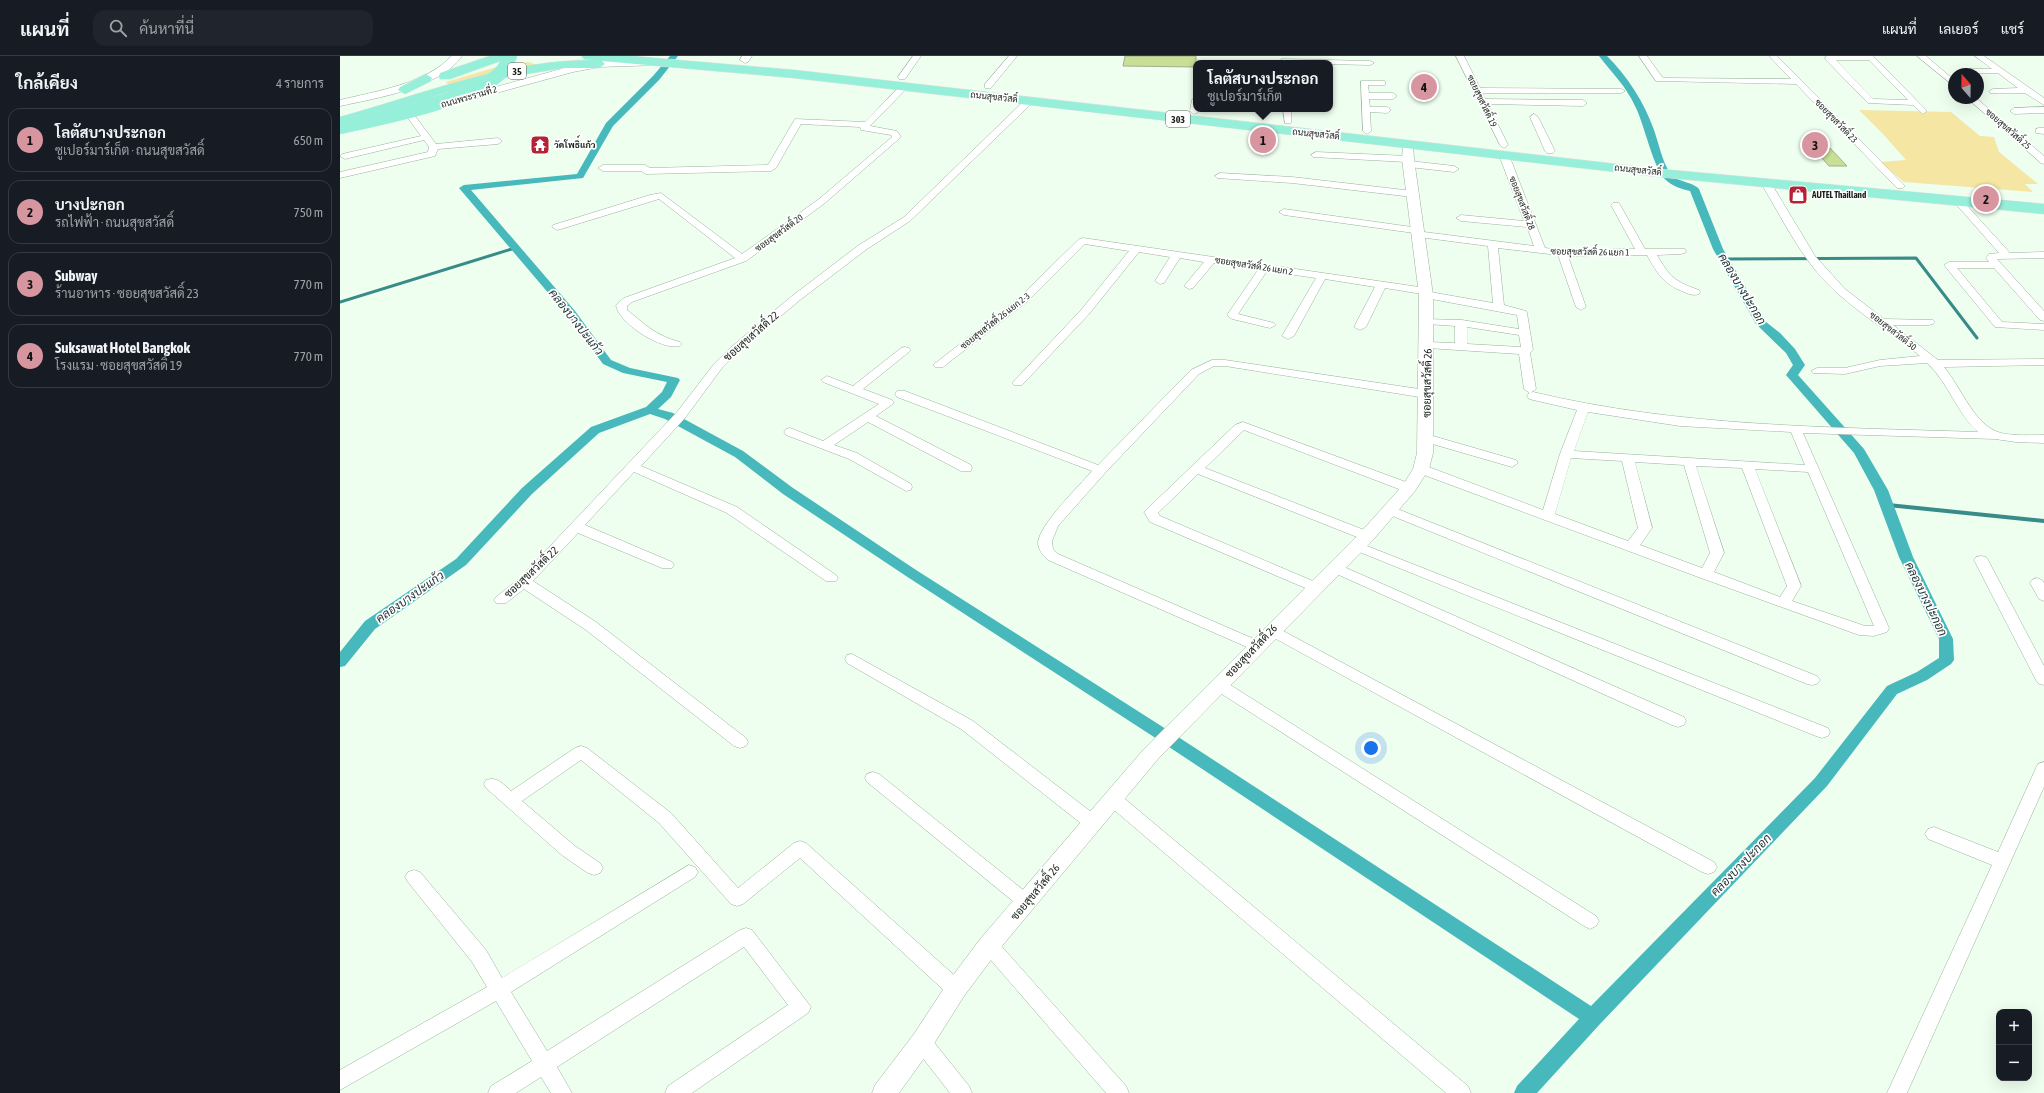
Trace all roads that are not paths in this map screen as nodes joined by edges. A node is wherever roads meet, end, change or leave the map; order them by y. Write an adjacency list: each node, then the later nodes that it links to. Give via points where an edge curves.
1 (457, 56): 30 (main road, ถนนพระรามที่ 2 / 35)
2 (502, 56): 32 (main road, 35)
3 (510, 56): 63 (main road, bridge, via 507,65 498,75 467,93)
4 (588, 56): 15 (main road, ถนนสุขสวัสดิ์ / 303)
5 (917, 56): 27 (street)
6 (1014, 56): 31 (street)
7 (1460, 56): 33 (street, ซอยสุขสวัสดิ์ 19)
8 (1643, 56): 28 (street, via 1659,78 1665,80)
9 (1773, 56): 28 (street, ซอยสุขสวัสดิ์ 23)
10 (1921, 56): 26 (street)
11 (1978, 56): 24 (street)
12 (1869, 57): 44 (street); 44 (street, via 1830,58 1871,101)
13 (746, 58): 16 (main road, ถนนสุขสวัสดิ์ / 303); 27 (main road, ถนนสุขสวัสดิ์ / 303)
14 (1317, 59): 17 (street); 18 (street)
15 (662, 60): 16 (main road, ถนนสุขสวัสดิ์ / 303); 22 (main road, ถนนพระรามที่ 2 / 35); 45 (main road, 303)
16 (706, 60): 27 (main road, ถนนสุขสวัสดิ์ / 303, via 769,71)
17 (1285, 60)
18 (1330, 60)
19 (1333, 60): 21 (street)
20 (549, 62): 22 (main road, ถนนพระรามที่ 2 / 35); 25 (main road, via 547,69); 30 (main road, ถนนพระรามที่ 2 / 35, via 495,75)
21 (1370, 63)
22 (599, 64): 25 (main road, ถนนพระรามที่ 2 / 35)
23 (1984, 71): 24 (street)
24 (2000, 71): 34 (street)
25 (534, 79): 56 (main road, ถนนพระรามที่ 2 / 35)
26 (1948, 79)
27 (903, 82): 31 (main road, ถนนสุขสวัสดิ์ / 303); 39 (main road, ถนนสุขสวัสดิ์ / 303); 61 (street)
28 (1798, 82): 81 (street, ซอยสุขสวัสดิ์ 23)
29 (1382, 83): 37 (street, via 1364,83)
30 (431, 84): 32 (main road); 42 (main road, ถนนพระรามที่ 2 / 35); 60 (main road, ถนนพระรามที่ 2 / 35, via 402,104)
31 (988, 86): 45 (main road, ถนนสุขสวัสดิ์ / 303)
32 (404, 90): 48 (main road, 35)
33 (1478, 90): 35 (street); 40 (street, ซอยสุขสวัสดิ์ 19)
34 (2027, 90): 36 (street); 41 (street)
35 (1621, 91)
36 (1993, 91)
37 (1365, 96): 38 (street); 49 (street)
38 (1393, 96)
39 (1029, 101): 72 (main road, ถนนสุขสวัสดิ์ / 303); 151 (street, ซอยสุขสวัสดิ์ 22, via 907,219 863,246 734,350 718,366 690,405)
40 (1483, 101): 43 (street); 68 (street, ซอยสุขสวัสดิ์ 19)
41 (2044, 102)
42 (340, 103)
43 (1583, 103)
44 (1916, 103): 51 (street)
45 (1129, 104): 47 (main road, ถนนสุขสวัสดิ์ / 303)
46 (1978, 104): 73 (street, ซอยสุขสวัสดิ์ 25)
47 (1193, 106)
48 (340, 108)
49 (1366, 109): 50 (street); 64 (street)
50 (1387, 110)
51 (1923, 110)
52 (2044, 110): 53 (street)
53 (2014, 111)
54 (340, 112): 60 (main road, via 346,114)
55 (1257, 112): 57 (main road, ถนนสุขสวัสดิ์ / 303)
56 (409, 114): 59 (main road, ถนนพระรามที่ 2 / 35); 65 (street)
57 (1288, 115): 64 (main road, ถนนสุขสวัสดิ์ / 303)
58 (1534, 117): 69 (street)
59 (392, 118): 60 (main road); 62 (main road, ถนนพระรามที่ 2 / 35)
60 (340, 121)
61 (866, 125): 75 (street, via 798,121 771,168 646,171 645,168); 102 (street, ซอยสุขสวัสดิ์ 20, via 865,128 894,133 897,136 822,201)
62 (362, 126): 63 (main road)
63 (340, 129)
64 (1367, 131): 68 (main road, ถนนสุขสวัสดิ์ / 303)
65 (426, 138): 67 (street); 71 (street)
66 (498, 141): 67 (street)
67 (434, 147): 78 (street, via 434,151 427,156)
68 (1504, 150): 69 (main road, ถนนสุขสวัสดิ์ / 303); 72 (main road, ถนนสุขสวัสดิ์ / 303); 74 (main road, ถนนสุขสวัสดิ์ / 303); 89 (street, ซอยสุขสวัสดิ์ 28)
69 (1550, 151): 74 (main road, ถนนสุขสวัสดิ์ / 303)
70 (1316, 155): 72 (street)
71 (345, 156)
72 (1409, 156): 76 (street); 82 (street, ซอยสุขสวัสดิ์ 26)
73 (2044, 161)
74 (1657, 167): 77 (main road, ถนนสุขสวัสดิ์ / 303)
75 (604, 168)
76 (1454, 169)
77 (1686, 170): 80 (main road, ถนนสุขสวัสดิ์ / 303); 81 (main road, ถนนสุขสวัสดิ์ / 303)
78 (340, 175)
79 (1220, 176): 82 (street, via 1292,180)
80 (1766, 182): 84 (main road, ถนนสุขสวัสดิ์ / 303); 116 (street, ซอยสุขสวัสดิ์ 30, via 1828,279)
81 (1900, 186): 83 (main road, ถนนสุขสวัสดิ์ / 303)
82 (1413, 194): 91 (street, ซอยสุขสวัสดิ์ 26)
83 (2044, 199)
84 (1958, 201): 86 (main road, ถนนสุขสวัสดิ์ / 303); 100 (street)
85 (1616, 205): 97 (street)
86 (2044, 209)
87 (1284, 212): 91 (street, ซอยสุขสวัสดิ์ 26 แยก 1)
88 (1461, 218): 89 (street)
89 (1530, 224): 95 (street, ซอยสุขสวัสดิ์ 28)
90 (557, 227): 102 (street, via 661,196)
91 (1419, 233): 93 (street, ซอยสุขสวัสดิ์ 26 แยก 1); 111 (street, ซอยสุขสวัสดิ์ 26)
92 (1083, 241): 94 (street, ซอยสุขสวัสดิ์ 26 แยก 2); 131 (street, ซอยสุขสวัสดิ์ 26 แยก 2-3, via 1024,299)
93 (1493, 245): 95 (street, ซอยสุขสวัสดิ์ 26 แยก 1); 112 (street)
94 (1137, 248): 99 (street, ซอยสุขสวัสดิ์ 26 แยก 2); 134 (street, via 1085,312)
95 (1541, 251): 98 (street, ซอยสุขสวัสดิ์ 26 แยก 1)
96 (1681, 251): 97 (street, ซอยสุขสวัสดิ์ 26 แยก 1)
97 (1646, 252): 98 (street, ซอยสุขสวัสดิ์ 26 แยก 1); 110 (street, via 1666,280)
98 (1562, 253): 113 (street)
99 (1178, 254): 103 (street, ซอยสุขสวัสดิ์ 26 แยก 2); 107 (street)
100 (2007, 255): 101 (street); 104 (street, via 1991,258)
101 (2044, 255)
102 (742, 259): 124 (street, ซอยสุขสวัสดิ์ 20, via 628,300 621,305 622,311 646,333 663,342)
103 (1212, 259): 105 (street, ซอยสุขสวัสดิ์ 26 แยก 2); 109 (street)
104 (1997, 265): 114 (street); 121 (street, via 1949,265 1998,324)
105 (1265, 267): 106 (street, ซอยสุขสวัสดิ์ 26 แยก 2); 119 (street, via 1232,315)
106 (1322, 276): 108 (street, ซอยสุขสวัสดิ์ 26 แยก 2); 123 (street)
107 (1160, 281)
108 (1381, 285): 111 (street, ซอยสุขสวัสดิ์ 26 แยก 2); 120 (street)
109 (1189, 286)
110 (1695, 292)
111 (1426, 293): 112 (street, ซอยสุขสวัสดิ์ 26 แยก 2); 115 (street, ซอยสุขสวัสดิ์ 26)
112 (1499, 307): 122 (street, ซอยสุขสวัสดิ์ 26 แยก 2, via 1522,313)
113 (1581, 307)
114 (2044, 318)
115 (1427, 321): 118 (street); 125 (street, ซอยสุขสวัสดิ์ 26)
116 (1882, 322): 117 (street); 129 (street, ซอยสุขสวัสดิ์ 30)
117 (1929, 322)
118 (1461, 323): 122 (street); 126 (street)
119 (1270, 325)
120 (1360, 327)
121 (2044, 327)
122 (1525, 334): 128 (street, via 1527,350)
123 (1288, 336)
124 (676, 344)
125 (1427, 345): 126 (street); 137 (street, ซอยสุขสวัสดิ์ 26)
126 (1461, 348): 128 (street)
127 (905, 350): 135 (street)
128 (1524, 351): 138 (street, via 1532,392)
129 (1931, 361): 130 (street); 132 (street, via 1872,364 1845,370); 142 (street, ซอยสุขสวัสดิ์ 30, via 1942,372 1975,423)
130 (2044, 362)
131 (939, 365)
132 (1817, 371)
133 (827, 380): 135 (street)
134 (1018, 383)
135 (855, 390): 139 (street, via 888,403)
136 (901, 394): 155 (street)
137 (1426, 394): 143 (street, ซอยสุขสวัสดิ์ 26); 155 (street, via 1212,363 1196,372)
138 (1584, 408): 140 (street, via 1680,422); 146 (street)
139 (868, 417): 145 (street); 152 (street)
140 (1795, 428): 142 (street); 156 (street)
141 (790, 432): 145 (street)
142 (1992, 436): 144 (street)
143 (1426, 438): 149 (street); 154 (street, ซอยสุขสวัสดิ์ 26)
144 (2044, 439)
145 (824, 446): 157 (street, via 853,456)
146 (1566, 454): 147 (street); 160 (street)
147 (1628, 459): 148 (street); 163 (street, via 1645,528)
148 (1689, 462): 150 (street); 167 (street, via 1717,554)
149 (1512, 463)
150 (1747, 466): 156 (street); 174 (street, via 1794,586)
151 (633, 467): 161 (street, ซอยสุขสวัสดิ์ 22); 168 (street, via 732,510)
152 (966, 468)
153 (1196, 469): 158 (street, via 1239,428 1245,426); 162 (street); 171 (street, via 1152,509 1155,519)
154 (1421, 469): 158 (street, ซอยสุขสวัสดิ์ 26); 160 (street)
155 (1100, 470): 176 (street, via 1052,524 1045,541 1046,550 1053,557)
156 (1814, 470): 174 (street, via 1882,628 1864,631)
157 (906, 487)
158 (1409, 488): 159 (street, ซอยสุขสวัสดิ์ 26)
159 (1390, 510): 162 (street, ซอยสุขสวัสดิ์ 26); 178 (street)
160 (1548, 516): 163 (street)
161 (577, 527): 165 (street); 169 (street, ซอยสุขสวัสดิ์ 22)
162 (1362, 541): 166 (street, ซอยสุขสวัสดิ์ 26); 182 (street)
163 (1632, 547): 167 (street)
164 (1981, 560): 179 (street)
165 (667, 565)
166 (1335, 568): 171 (street, ซอยสุขสวัสดิ์ 26); 181 (street)
167 (1706, 575): 174 (street)
168 (831, 578)
169 (524, 582): 173 (street, ซอยสุขสวัสดิ์ 22); 183 (street, via 591,626)
170 (2037, 584): 172 (street)
171 (1315, 587): 175 (street, ซอยสุขสวัสดิ์ 26)
172 (2044, 596)
173 (501, 600)
174 (1783, 603)
175 (1272, 630): 176 (street, ซอยสุขสวัสดิ์ 26); 192 (street)
176 (1256, 646): 180 (street, ซอยสุขสวัสดิ์ 26)
177 (852, 659): 189 (street, via 967,725)
178 (1812, 680)
179 (2044, 680)
180 (1218, 685): 187 (street, ซอยสุขสวัสดิ์ 26, via 1151,754); 197 (street)
181 (1678, 721)
182 (1822, 732)
183 (740, 742)
184 (2044, 768): 191 (street)
185 (873, 778): 196 (street)
186 (492, 784): 188 (street)
187 (1113, 799): 189 (street, ซอยสุขสวัสดิ์ 26); 210 (street)
188 (511, 800): 193 (street, via 569,851); 199 (street, via 581,752 665,818 737,899 800,848)
189 (1093, 823): 196 (street, ซอยสุขสวัสดิ์ 26)
190 (1934, 834): 191 (street)
191 (2002, 861): 211 (street)
192 (1708, 867)
193 (594, 868)
194 (689, 872): 200 (street)
195 (414, 877): 200 (street, via 479,956)
196 (1026, 902): 198 (street, ซอยสุขสวัสดิ์ 26)
197 (1590, 921)
198 (989, 946): 199 (street, ซอยสุขสวัสดิ์ 26); 209 (street)
199 (956, 989): 201 (street, ซอยสุขสวัสดิ์ 26)
200 (499, 990): 202 (street); 203 (street)
201 (922, 1042): 207 (street, ซอยสุขสวัสดิ์ 26); 208 (street)
202 (544, 1064): 204 (street); 205 (street); 206 (street, via 746,936 801,1007)
203 (340, 1081)
204 (498, 1093)
205 (562, 1093)
206 (675, 1093)
207 (884, 1093)
208 (962, 1093)
209 (1119, 1093)
210 (1461, 1093)
211 (1897, 1093)

